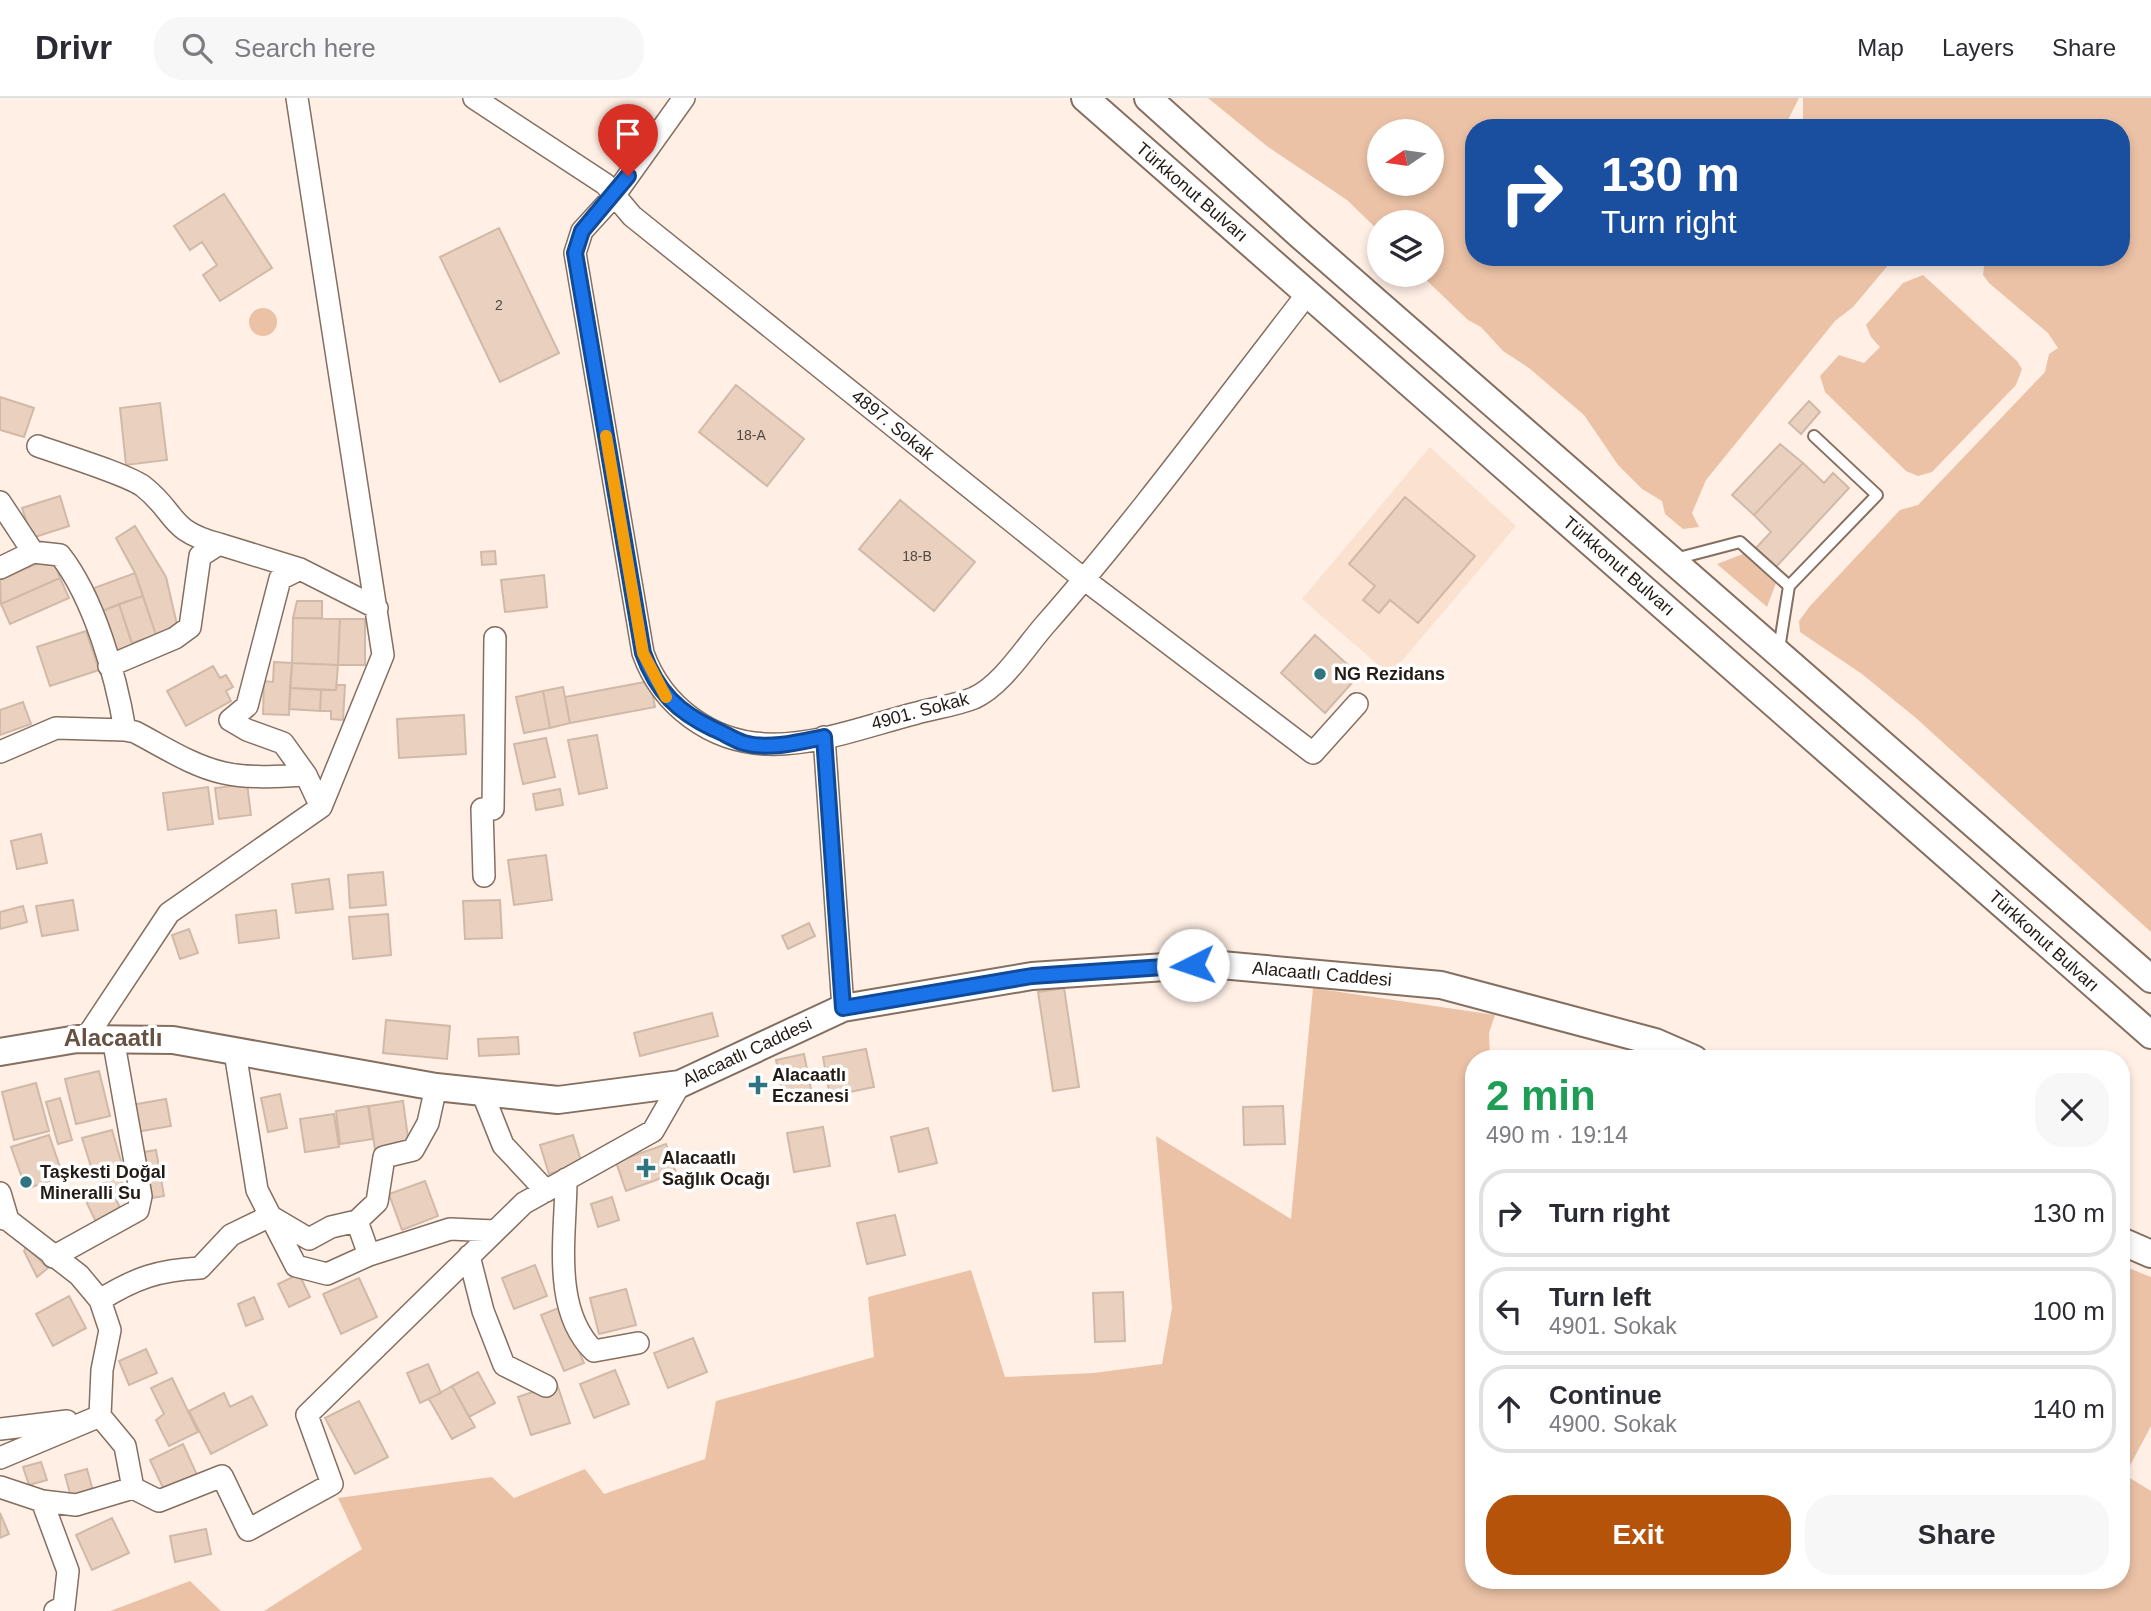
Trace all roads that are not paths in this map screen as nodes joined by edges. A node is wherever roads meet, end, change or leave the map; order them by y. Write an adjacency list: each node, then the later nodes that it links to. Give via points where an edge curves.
1 (297, 98): 18 (street)
2 (474, 98): 6 (street, 4897. Sokak, via 605,184)
3 (684, 98): 6 (street, 4901. Sokak)
4 (1085, 98): 7 (street, Türkkonut Bulvarı)
5 (1148, 98): 13 (street)
6 (614, 196): 16 (street, 4897. Sokak, via 632,216); 24 (street, 4901. Sokak, via 582,231 575,253 643,653 670,703 745,743 788,745)
7 (1308, 293): 16 (street, 4901. Sokak); 31 (street, Türkkonut Bulvarı)
8 (1814, 436): 17 (lane, via 1877,495)
9 (38, 446): 11 (street, via 143,486 178,527)
10 (0, 502): 12 (street)
11 (219, 544): 15 (street); 21 (street, via 200,556 190,627)
12 (33, 552): 14 (street); 21 (street, via 60,555 68,566 90,611)
13 (1673, 560): 17 (lane, via 1740,542); 20 (street)
14 (0, 568)
15 (300, 569): 18 (street); 26 (street, via 280,579 247,706 230,720 283,743)
16 (1085, 580): 22 (street, 4897. Sokak, via 1313,753); 24 (street, 4901. Sokak, via 996,681 975,698)
17 (1789, 586): 20 (lane)
18 (377, 608): 27 (street, via 383,655)
19 (495, 638): 28 (street)
20 (1779, 652): 29 (street)
21 (108, 666): 23 (street)
22 (1357, 704)
23 (125, 730): 25 (street, via 56,728); 26 (street, via 224,773)
24 (824, 737): 30 (street)
25 (0, 752)
26 (306, 775): 27 (street)
27 (321, 807): 32 (street, via 169,913)
28 (484, 876)
29 (2151, 979)
30 (843, 1008): 34 (street, Alacaatlı Caddesi, via 1032,976 1210,964 1441,985); 37 (street, Alacaatlı Caddesi)
31 (2151, 1035)
32 (86, 1038): 33 (street, Alacaatlı Caddesi); 35 (street, Alacaatlı Caddesi)
33 (113, 1038): 36 (street, Alacaatlı Caddesi, via 173,1041); 51 (street, via 141,1196 138,1210)
34 (1673, 1050)
35 (0, 1052)
36 (235, 1052): 38 (street, Alacaatlı Caddesi); 43 (street, via 257,1190)
37 (680, 1084): 39 (street, Alacaatlı Caddesi, via 558,1100); 40 (street, via 653,1131)
38 (436, 1087): 39 (street, Alacaatlı Caddesi); 45 (street, via 428,1124 413,1150 384,1157 377,1202)
39 (482, 1092): 41 (street, via 503,1145)
40 (566, 1179): 41 (street); 53 (street, via 565,1295 580,1338 594,1351)
41 (546, 1191): 46 (street, via 524,1203)
42 (0, 1193): 44 (street)
43 (270, 1216): 45 (street, via 309,1239 331,1227); 49 (street, via 296,1266 327,1274); 52 (street, via 231,1235 200,1268 164,1269)
44 (4, 1219): 51 (street)
45 (357, 1221): 49 (street)
46 (495, 1231): 49 (street, via 450,1229); 50 (street)
47 (2130, 1245): 48 (street)
48 (2151, 1254)
49 (369, 1255)
50 (469, 1256): 54 (street, via 504,1366); 59 (street, via 307,1415 332,1484 248,1530 222,1476 159,1502)
51 (53, 1257): 52 (street, via 79,1275)
52 (100, 1300): 55 (street, via 110,1330)
53 (638, 1343)
54 (546, 1387)
55 (100, 1416): 56 (street); 57 (street); 59 (street, via 125,1446)
56 (0, 1429)
57 (1, 1456): 58 (street)
58 (8, 1488): 60 (street)
59 (133, 1488): 60 (street, via 76,1506)
60 (42, 1501): 61 (street, via 68,1571 64,1607)
61 (55, 1611)

